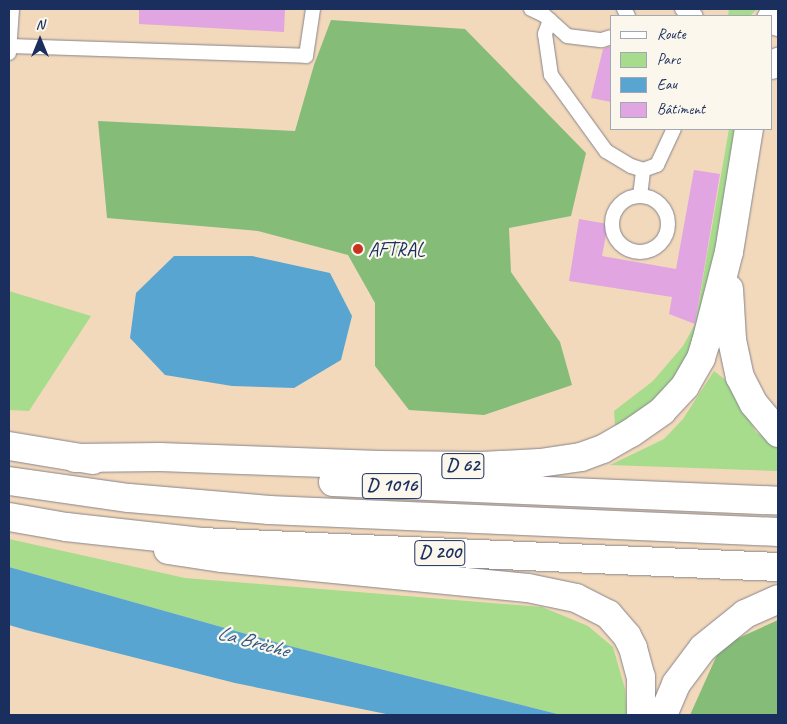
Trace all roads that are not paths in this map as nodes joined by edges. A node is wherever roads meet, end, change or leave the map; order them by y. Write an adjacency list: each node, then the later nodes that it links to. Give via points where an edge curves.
1 (12, 9): 8 (lane)
2 (313, 9): 8 (lane, via 306,56)
3 (531, 9): 6 (lane)
4 (682, 9): 5 (lane)
5 (693, 15)
6 (550, 20): 7 (lane, via 567,36 602,40); 12 (lane, via 546,34 551,75 606,151)
7 (610, 37)
8 (9, 46): 9 (lane)
9 (9, 53)
10 (674, 130): 12 (lane, via 657,165)
11 (749, 130): 14 (main road, D 62)
12 (643, 170): 13 (lane)
13 (640, 196): 13 (lane, via 623,202 613,217 612,226 614,235 626,249 644,252 660,243 668,227 663,209 649,198)
14 (729, 252): 15 (main road, D 62, via 729,301 735,359 746,390); 17 (main road, D 62, via 701,358 685,386 662,411 631,433 581,457 482,466 160,456)
15 (778, 433)
16 (9, 446): 17 (main road, D 1016)
17 (75, 458): 19 (main road, D 1016, via 317,482)
18 (9, 481): 22 (main road, D 1016, via 129,498 269,510)
19 (778, 501)
20 (9, 517): 21 (main road, D 200)
21 (102, 531): 23 (main road, D 200, via 234,544); 25 (main road, via 162,548 214,557 528,588 576,598 608,614 627,636 641,677)
22 (778, 532)
23 (778, 567)
24 (778, 599): 26 (main road, via 745,614 704,648 676,684)
25 (641, 715)
26 (663, 715)

